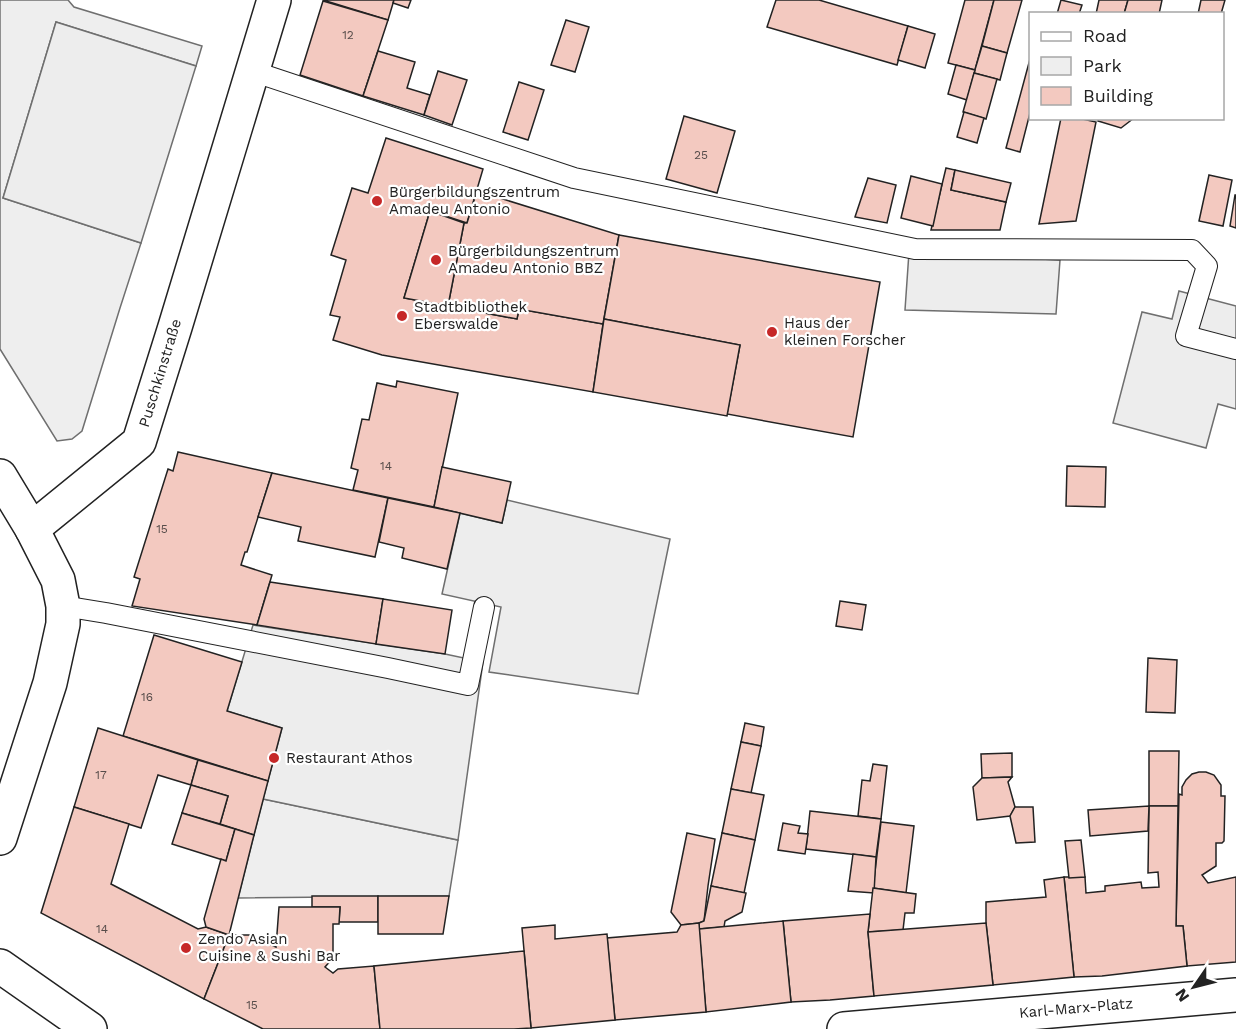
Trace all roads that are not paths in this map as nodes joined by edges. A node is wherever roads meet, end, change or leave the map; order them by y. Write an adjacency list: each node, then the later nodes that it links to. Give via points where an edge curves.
1 (274, 0): 2 (street, Puschkinstraße)
2 (252, 71): 3 (lane, via 574,178 915,249 1192,250 1207,266 1186,336); 5 (street, Puschkinstraße, via 139,442)
3 (1236, 349)
4 (0, 476): 5 (street)
5 (32, 529): 6 (street, via 58,580)
6 (63, 606): 7 (lane, via 468,685); 8 (street, via 50,683)
7 (484, 607)
8 (0, 838)
9 (0, 966): 11 (street)
10 (1236, 995): 12 (street, Karl-Marx-Platz)
11 (90, 1029)
12 (844, 1029)

